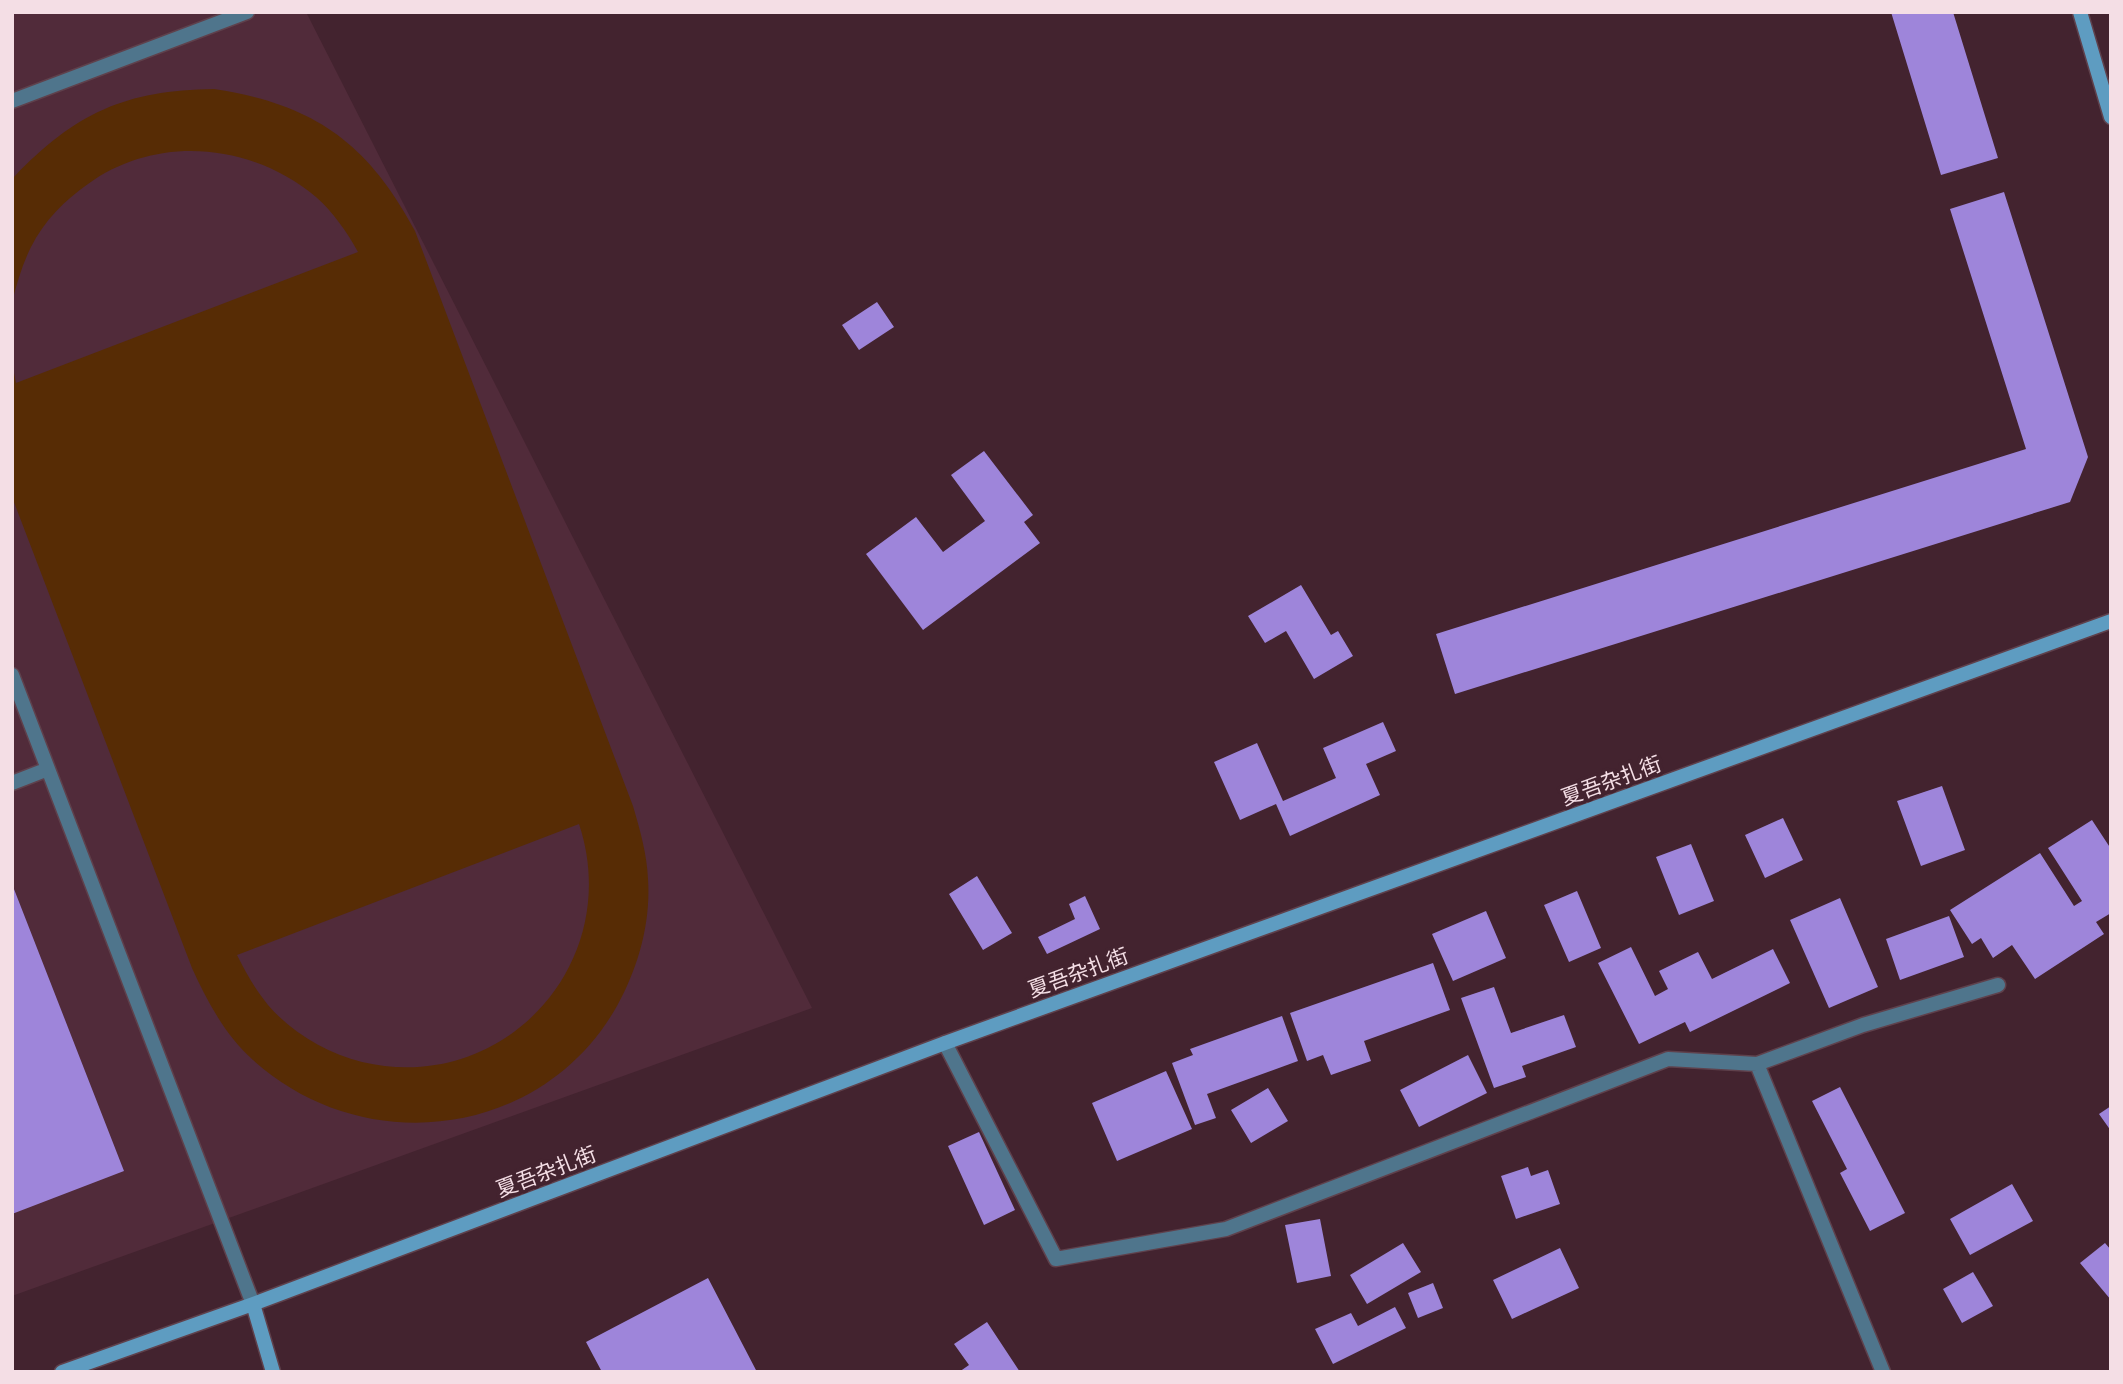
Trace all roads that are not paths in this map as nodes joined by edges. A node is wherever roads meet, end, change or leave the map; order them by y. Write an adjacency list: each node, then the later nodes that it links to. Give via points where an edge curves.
1 (247, 12): 3 (street)
2 (2080, 12): 4 (main road)
3 (12, 101)
4 (2111, 117)
5 (2111, 621): 10 (main road, 夏吾杂扎街)
6 (12, 675): 7 (street)
7 (48, 769): 8 (street); 12 (street)
8 (12, 783)
9 (1998, 985): 11 (street, via 1863,1025)
10 (945, 1042): 11 (street, via 1056,1259 1226,1230 1668,1059); 12 (main road, 夏吾杂扎街)
11 (1757, 1064): 15 (street)
12 (253, 1304): 13 (main road, 夏吾杂扎街); 14 (main road)
13 (62, 1372)
14 (273, 1372)
15 (1882, 1372)

